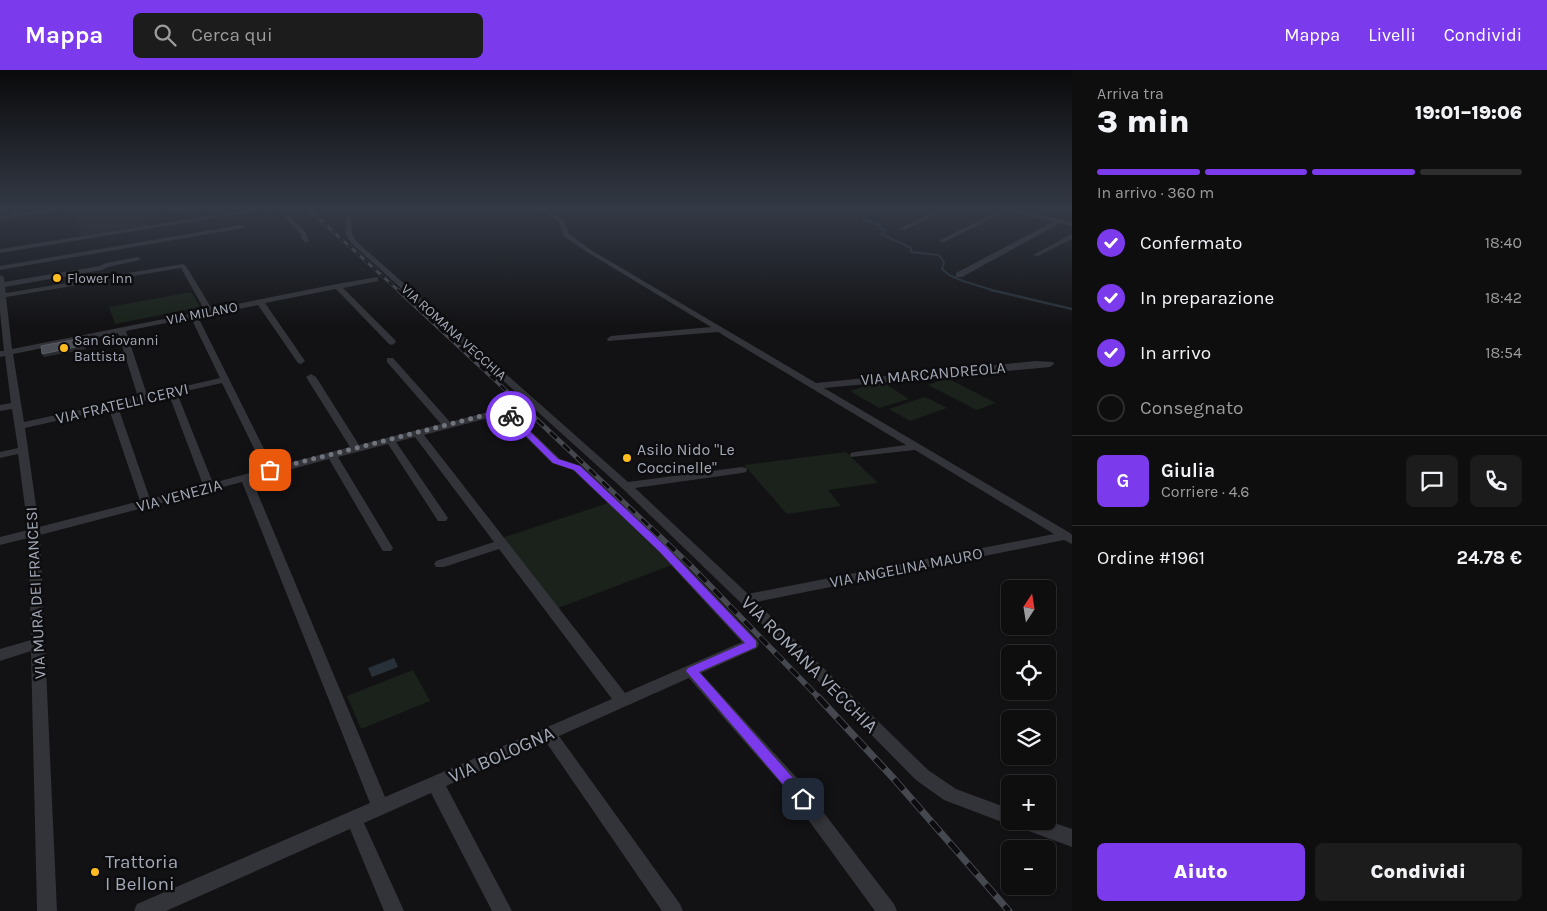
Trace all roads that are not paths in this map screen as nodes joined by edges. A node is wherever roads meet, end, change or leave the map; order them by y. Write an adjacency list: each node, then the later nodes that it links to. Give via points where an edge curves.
1 (24, 247): 7 (street)
2 (122, 247): 10 (street)
3 (359, 247): 48 (street, VIA ROMANA VECCHIA)
4 (584, 247): 19 (street, VIA MARCANDREOLA)
5 (1009, 247): 11 (street)
6 (1051, 247): 8 (street)
7 (0, 251)
8 (1036, 255)
9 (138, 259): 14 (street)
10 (0, 268)
11 (959, 274)
12 (375, 279): 13 (street, VIA MILANO)
13 (337, 286): 15 (street, VIA MILANO); 21 (street)
14 (1, 288): 16 (street, via 182,266); 22 (street, VIA MURA DEI FRANCESI)
15 (260, 302): 16 (street, VIA MILANO); 24 (street)
16 (210, 312): 17 (street, VIA MILANO)
17 (193, 315): 18 (street, VIA MILANO); 27 (street)
18 (122, 329): 22 (street, VIA MILANO); 31 (street)
19 (721, 329): 20 (street); 29 (street, VIA MARCANDREOLA)
20 (610, 339)
21 (392, 342)
22 (4, 353): 28 (street, VIA MURA DEI FRANCESI)
23 (390, 360): 35 (street)
24 (301, 361)
25 (1050, 364): 29 (street, VIA MARCANDREOLA)
26 (311, 377): 40 (street)
27 (224, 380): 30 (street, VIA FRATELLI CERVI); 45 (street)
28 (6, 384): 32 (street, VIA MURA DEI FRANCESI)
29 (815, 386): 39 (street, VIA MARCANDREOLA)
30 (172, 392): 31 (street, VIA FRATELLI CERVI); 49 (street)
31 (143, 398): 33 (street, VIA FRATELLI CERVI)
32 (16, 405): 34 (street); 36 (street, VIA MURA DEI FRANCESI)
33 (113, 405): 36 (street, VIA FRATELLI CERVI); 50 (street)
34 (0, 408)
35 (447, 425): 37 (street, VIA VENEZIA); 60 (street, VIA VENEZIA, via 493,413 509,415 556,461 577,468 663,550)
36 (20, 426): 41 (street, VIA MURA DEI FRANCESI)
37 (417, 433): 38 (street, VIA VENEZIA); 55 (street)
38 (390, 440): 40 (street, VIA VENEZIA); 51 (street)
39 (917, 447): 44 (street); 53 (street, VIA MARCANDREOLA)
40 (356, 449): 43 (street, VIA VENEZIA)
41 (23, 450): 42 (street); 52 (street, VIA MURA DEI FRANCESI)
42 (0, 455)
43 (332, 455): 45 (street, VIA VENEZIA); 56 (street)
44 (855, 455)
45 (270, 470): 47 (street, VIA VENEZIA)
46 (742, 470): 48 (street)
47 (245, 477): 49 (street, VIA VENEZIA); 66 (street)
48 (626, 486): 58 (street, VIA ROMANA VECCHIA)
49 (209, 487): 50 (street, VIA VENEZIA)
50 (146, 503): 52 (street, VIA VENEZIA)
51 (442, 518)
52 (34, 532): 54 (street, VIA VENEZIA); 59 (street, VIA MURA DEI FRANCESI)
53 (1069, 538): 58 (street, VIA ANGELINA MAURO)
54 (0, 541)
55 (502, 544): 57 (street); 63 (street)
56 (387, 548)
57 (440, 564)
58 (745, 599): 67 (street, VIA ROMANA VECCHIA, via 932,784 960,800)
59 (38, 643): 61 (street); 71 (street, VIA MURA DEI FRANCESI)
60 (752, 644): 62 (street, VIA BOLOGNA)
61 (0, 655)
62 (691, 671): 63 (street, VIA BOLOGNA); 76 (street, via 791,783)
63 (622, 701): 64 (street, VIA BOLOGNA)
64 (550, 734): 65 (street, VIA BOLOGNA); 75 (street)
65 (434, 784): 66 (street, VIA BOLOGNA); 74 (street)
66 (381, 808): 68 (street, VIA BOLOGNA)
67 (1001, 814)
68 (354, 819): 72 (street, VIA BOLOGNA); 73 (street)
69 (1049, 830): 70 (street)
70 (1072, 838)
71 (48, 911)
72 (144, 911)
73 (394, 911)
74 (502, 911)
75 (673, 911)
76 (888, 911)

